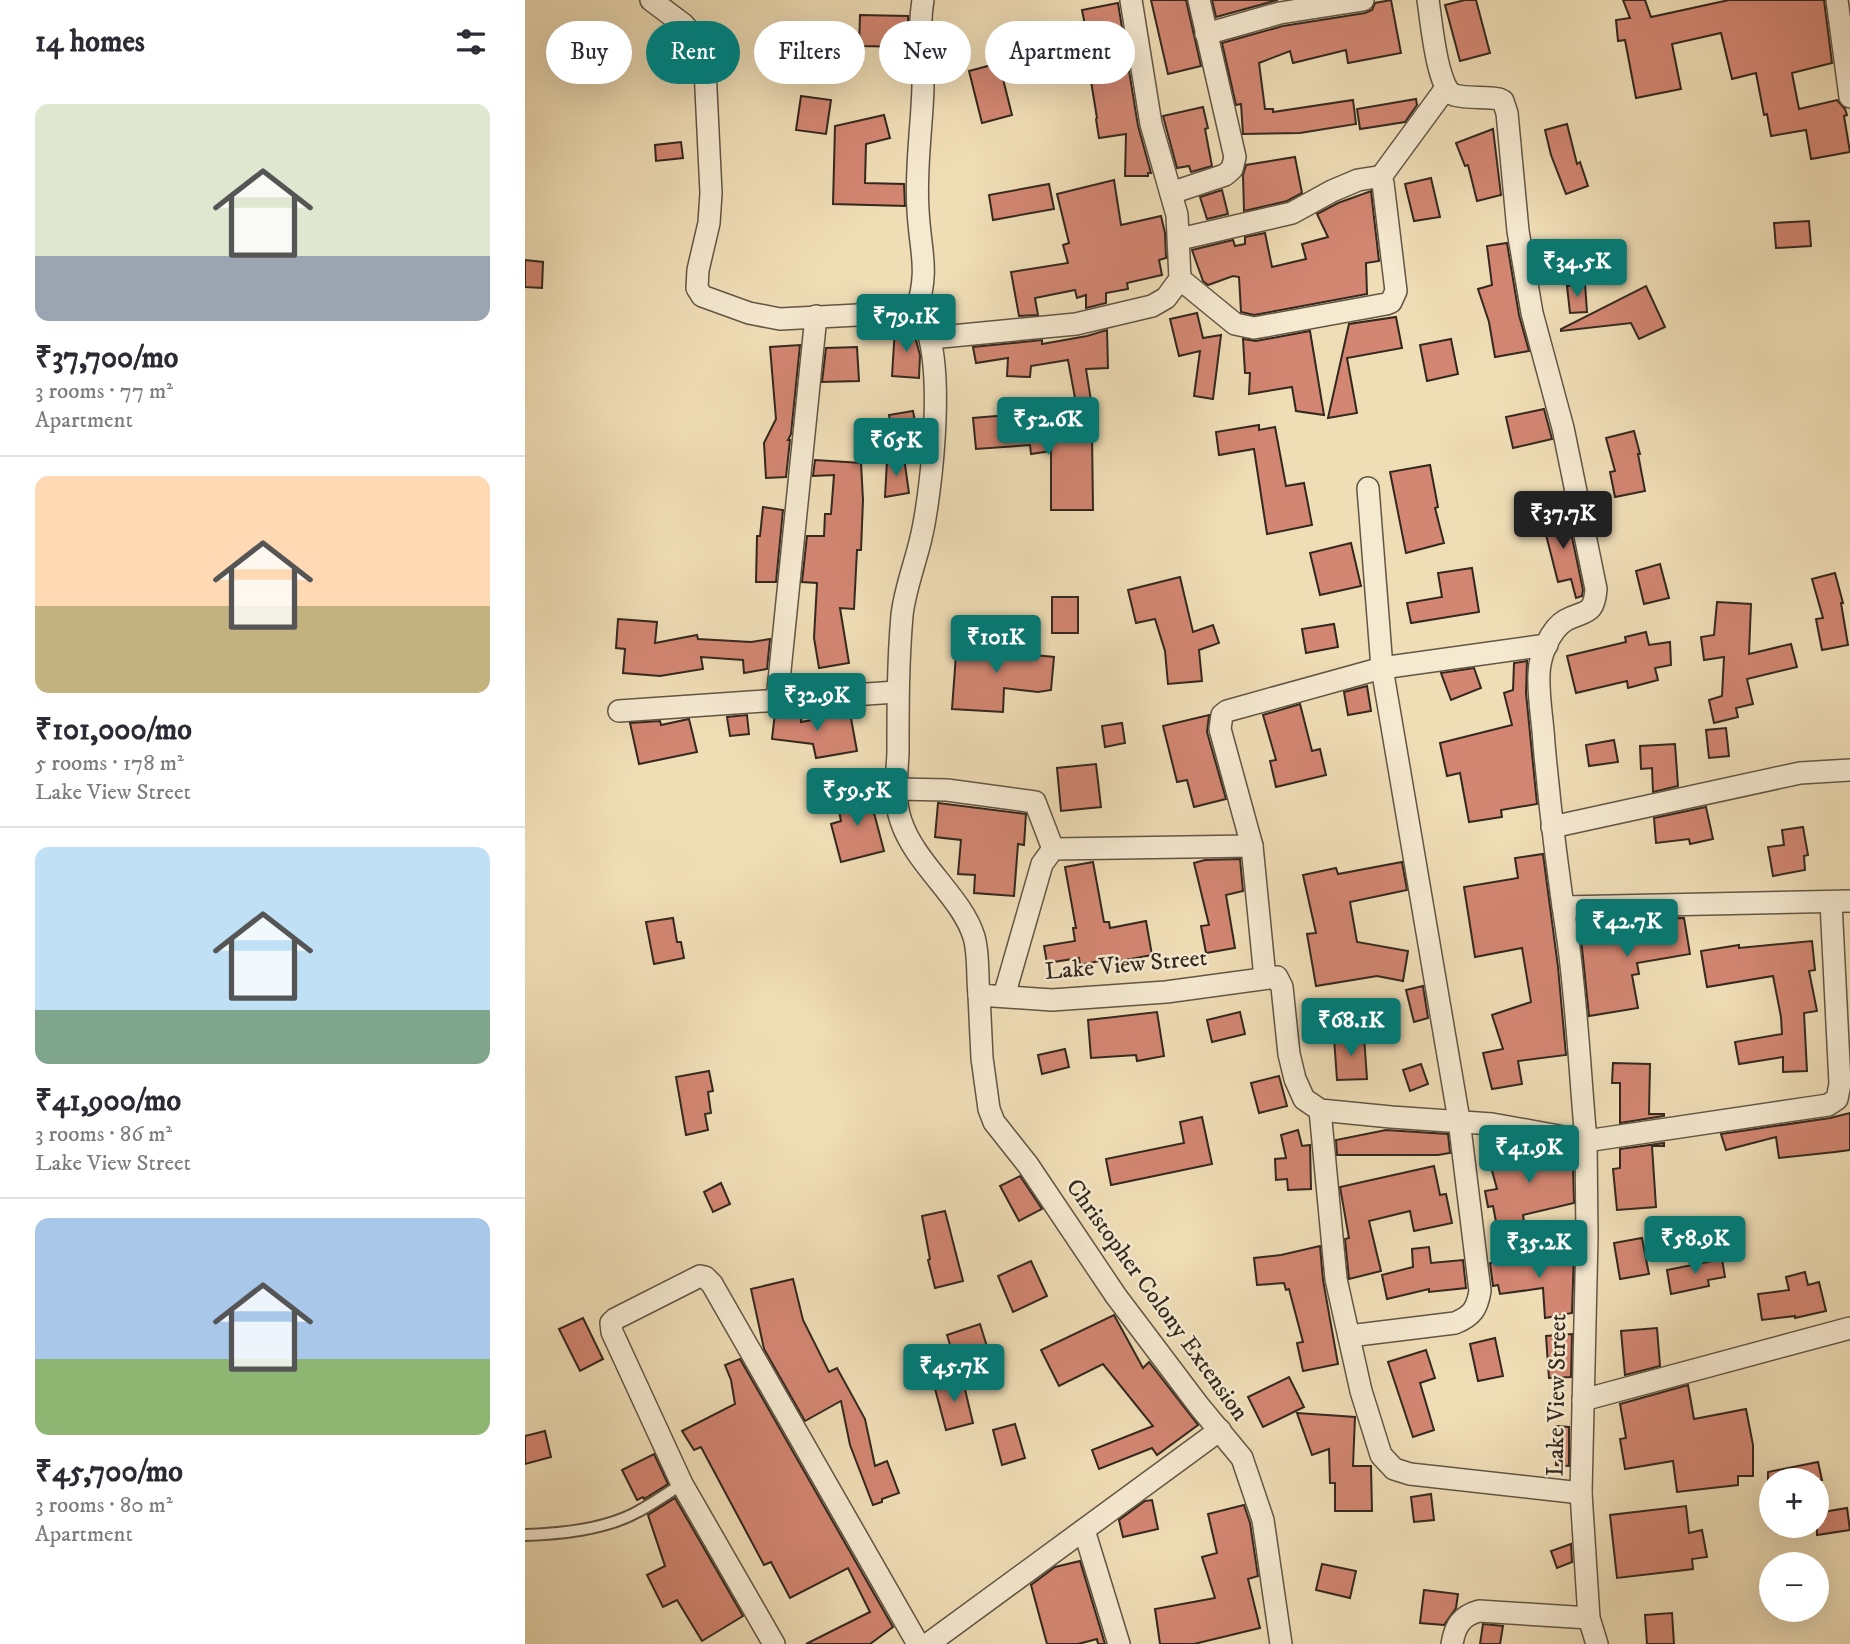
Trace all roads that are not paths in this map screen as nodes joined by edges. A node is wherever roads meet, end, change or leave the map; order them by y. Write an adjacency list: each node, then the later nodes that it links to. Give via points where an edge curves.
1 (651, 0): 17 (street, via 683,24 704,48 711,193 698,270 702,296 780,319)
2 (923, 0): 16 (street, via 918,211 924,252 923,289)
3 (1131, 0): 13 (street, via 1151,124)
4 (1199, 0): 9 (street)
5 (1363, 0): 8 (street)
6 (1428, 0): 10 (street)
7 (1836, 0): 11 (street)
8 (1279, 7): 9 (street)
9 (1206, 34): 13 (street, via 1235,157 1226,175)
10 (1446, 88): 12 (street); 20 (street, via 1454,95 1499,99 1507,113 1518,231 1532,313 1563,428 1596,589 1591,609 1560,624)
11 (1850, 97)
12 (1380, 178): 14 (street, via 1357,180 1292,213); 15 (street, via 1396,291 1389,303 1243,327)
13 (1171, 193): 14 (street)
14 (1180, 239): 15 (street)
15 (1180, 279): 18 (street, via 1166,298 1152,306 1076,324)
16 (916, 312): 17 (street); 18 (street)
17 (816, 316): 23 (street)
18 (931, 338): 22 (street, via 936,423 927,509 904,603)
19 (1369, 488): 21 (street)
20 (1546, 645): 21 (street); 27 (street, Lake View Street, via 1539,676)
21 (1382, 668): 28 (street, via 1222,715 1220,729); 36 (street)
22 (897, 692): 23 (street); 26 (street)
23 (777, 700): 24 (street)
24 (619, 711)
25 (1850, 770): 27 (street, via 1800,773)
26 (897, 789): 29 (street, via 947,790 1035,802); 33 (street, via 900,820 974,937)
27 (1552, 827): 31 (street, Lake View Street)
28 (1252, 846): 29 (street); 32 (street)
29 (1053, 849): 34 (street, via 1042,864)
30 (1840, 902): 31 (street); 37 (street, via 1837,1099 1828,1105)
31 (1563, 907): 37 (street, Lake View Street)
32 (1265, 978): 34 (street, Lake View Street, via 1165,992 1052,1000); 35 (street, via 1281,981 1295,1079 1304,1099)
33 (979, 995): 34 (street, Lake View Street); 41 (street, Christopher Colony Extension, via 991,1116 1116,1296)
34 (1004, 996)
35 (1320, 1110): 36 (street); 39 (street, via 1336,1279)
36 (1459, 1120): 37 (street); 39 (street, via 1480,1291 1477,1307 1469,1318 1455,1324)
37 (1586, 1141): 40 (street, Lake View Street)
38 (1850, 1328): 40 (street)
39 (1349, 1336): 43 (street, via 1378,1449 1394,1469)
40 (1583, 1400): 43 (street, Lake View Street)
41 (1220, 1430): 44 (street); 51 (street, Christopher Colony Extension, via 1245,1465 1263,1520)
42 (682, 1484): 45 (lane, via 637,1512 606,1524); 47 (street); 48 (street, via 611,1327 615,1319 702,1276 712,1284)
43 (1581, 1493): 46 (street, Lake View Street)
44 (1084, 1530): 49 (street); 50 (street)
45 (525, 1535)
46 (1589, 1618): 52 (street, via 1479,1611 1459,1621); 53 (street, Lake View Street)
47 (774, 1644)
48 (918, 1644)
49 (928, 1644)
50 (1119, 1644)
51 (1281, 1644)
52 (1452, 1644)
53 (1597, 1644)

